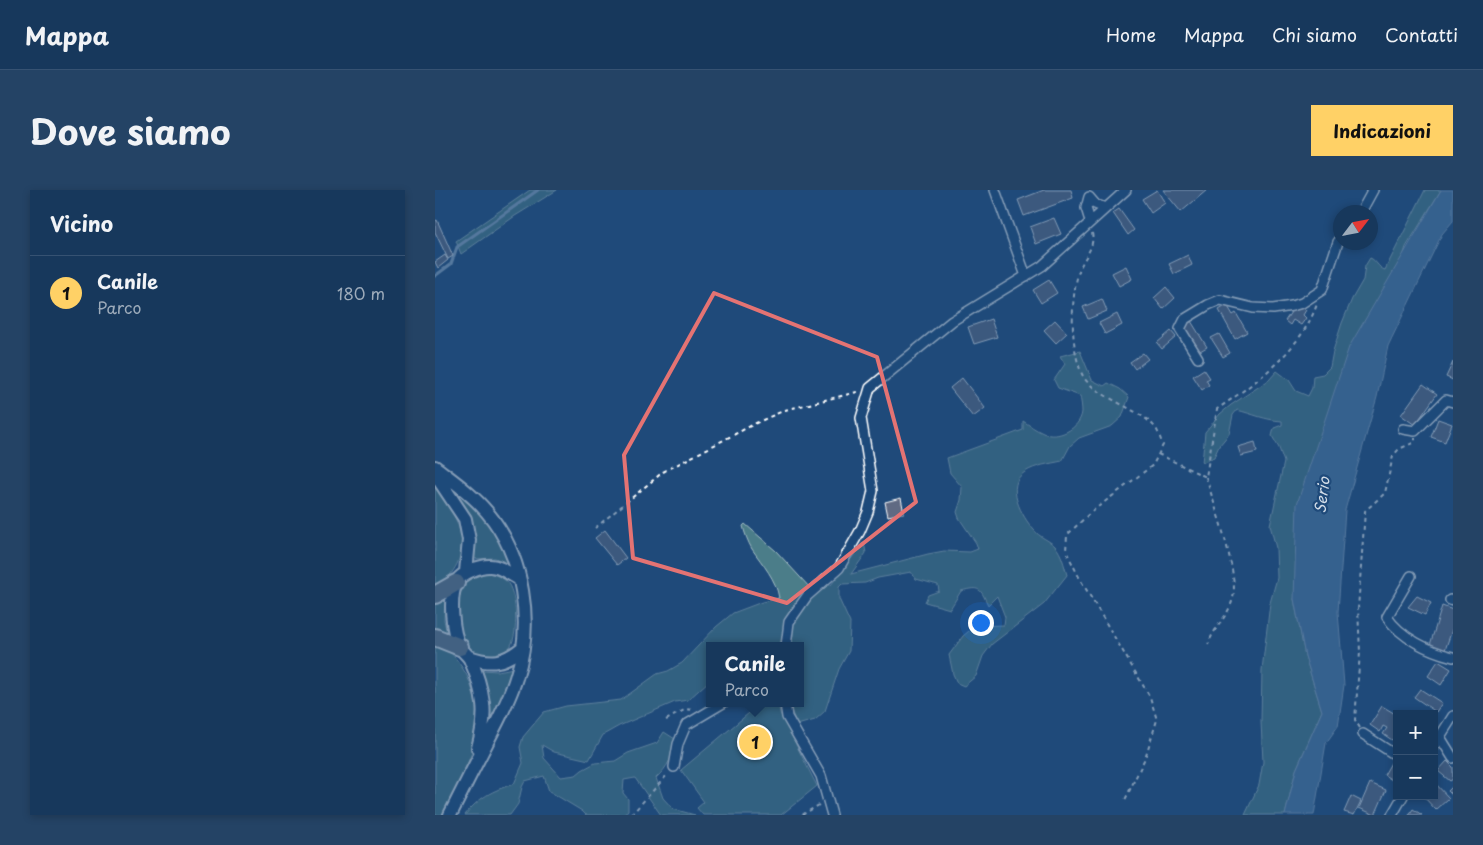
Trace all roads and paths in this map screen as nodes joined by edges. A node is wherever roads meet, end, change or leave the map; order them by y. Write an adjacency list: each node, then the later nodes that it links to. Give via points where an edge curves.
1 (995, 190): 9 (street)
2 (1126, 190): 6 (street)
3 (1373, 190): 5 (street)
4 (1090, 194): 6 (street, via 1095,204); 7 (street, via 1086,208)
5 (1365, 205)
6 (1105, 208): 7 (street)
7 (1090, 221): 9 (street, via 1042,266); 16 (path, via 1094,242 1080,268 1073,294 1075,352 1082,375 1094,388 1155,426 1163,445)
8 (1335, 250): 10 (street)
9 (1026, 276): 12 (street, via 952,321)
10 (1322, 290): 11 (street, via 1292,306 1253,308 1220,300 1208,305 1185,319 1180,328); 19 (path, via 1312,318 1294,344 1266,374 1217,409)
11 (1198, 358)
12 (871, 388): 20 (path, via 785,410 756,423 663,472); 26 (street, via 861,418 873,491 868,512 839,568 807,596 789,622)
13 (1453, 402): 15 (street, via 1446,400)
14 (1403, 429): 15 (street)
15 (1415, 431): 36 (path, via 1415,442 1399,449 1393,456 1385,493 1365,511 1357,609 1360,652)
16 (1158, 454): 19 (path); 44 (path, via 1153,465 1090,513 1067,535 1066,551 1151,697 1157,720 1145,758)
17 (435, 467): 23 (street, via 487,512 503,535)
18 (435, 474): 22 (street, via 465,520 469,540)
19 (1206, 477): 27 (path, via 1234,576 1233,596 1227,615 1212,634)
20 (595, 528)
21 (1411, 576): 30 (street, via 1387,617 1394,627 1431,651)
22 (461, 578): 23 (street, via 478,567 493,565); 24 (highway); 29 (street, via 453,611 454,626)
23 (519, 579): 28 (street, via 525,622)
24 (435, 595)
25 (435, 636): 29 (highway)
26 (786, 642)
27 (1208, 646)
28 (522, 648): 29 (street, via 506,660 488,662); 42 (street, via 517,677 506,705)
29 (465, 652): 42 (street, via 483,703 481,737)
30 (1453, 657)
31 (716, 707): 33 (street)
32 (786, 707): 46 (street, via 787,717 821,776)
33 (706, 713): 35 (path, via 686,709); 43 (street, via 686,725)
34 (1453, 716): 38 (street)
35 (666, 720)
36 (1355, 720)
37 (1363, 734): 40 (street)
38 (1440, 737): 39 (street); 41 (street)
39 (1438, 740)
40 (1395, 755)
41 (1453, 758)
42 (474, 766): 47 (street)
43 (674, 767): 48 (path)
44 (1125, 800)
45 (1401, 800): 51 (street)
46 (828, 802): 49 (path, via 816,805); 50 (street)
47 (450, 815)
48 (631, 815)
49 (802, 815)
50 (832, 815)
51 (1392, 815)

